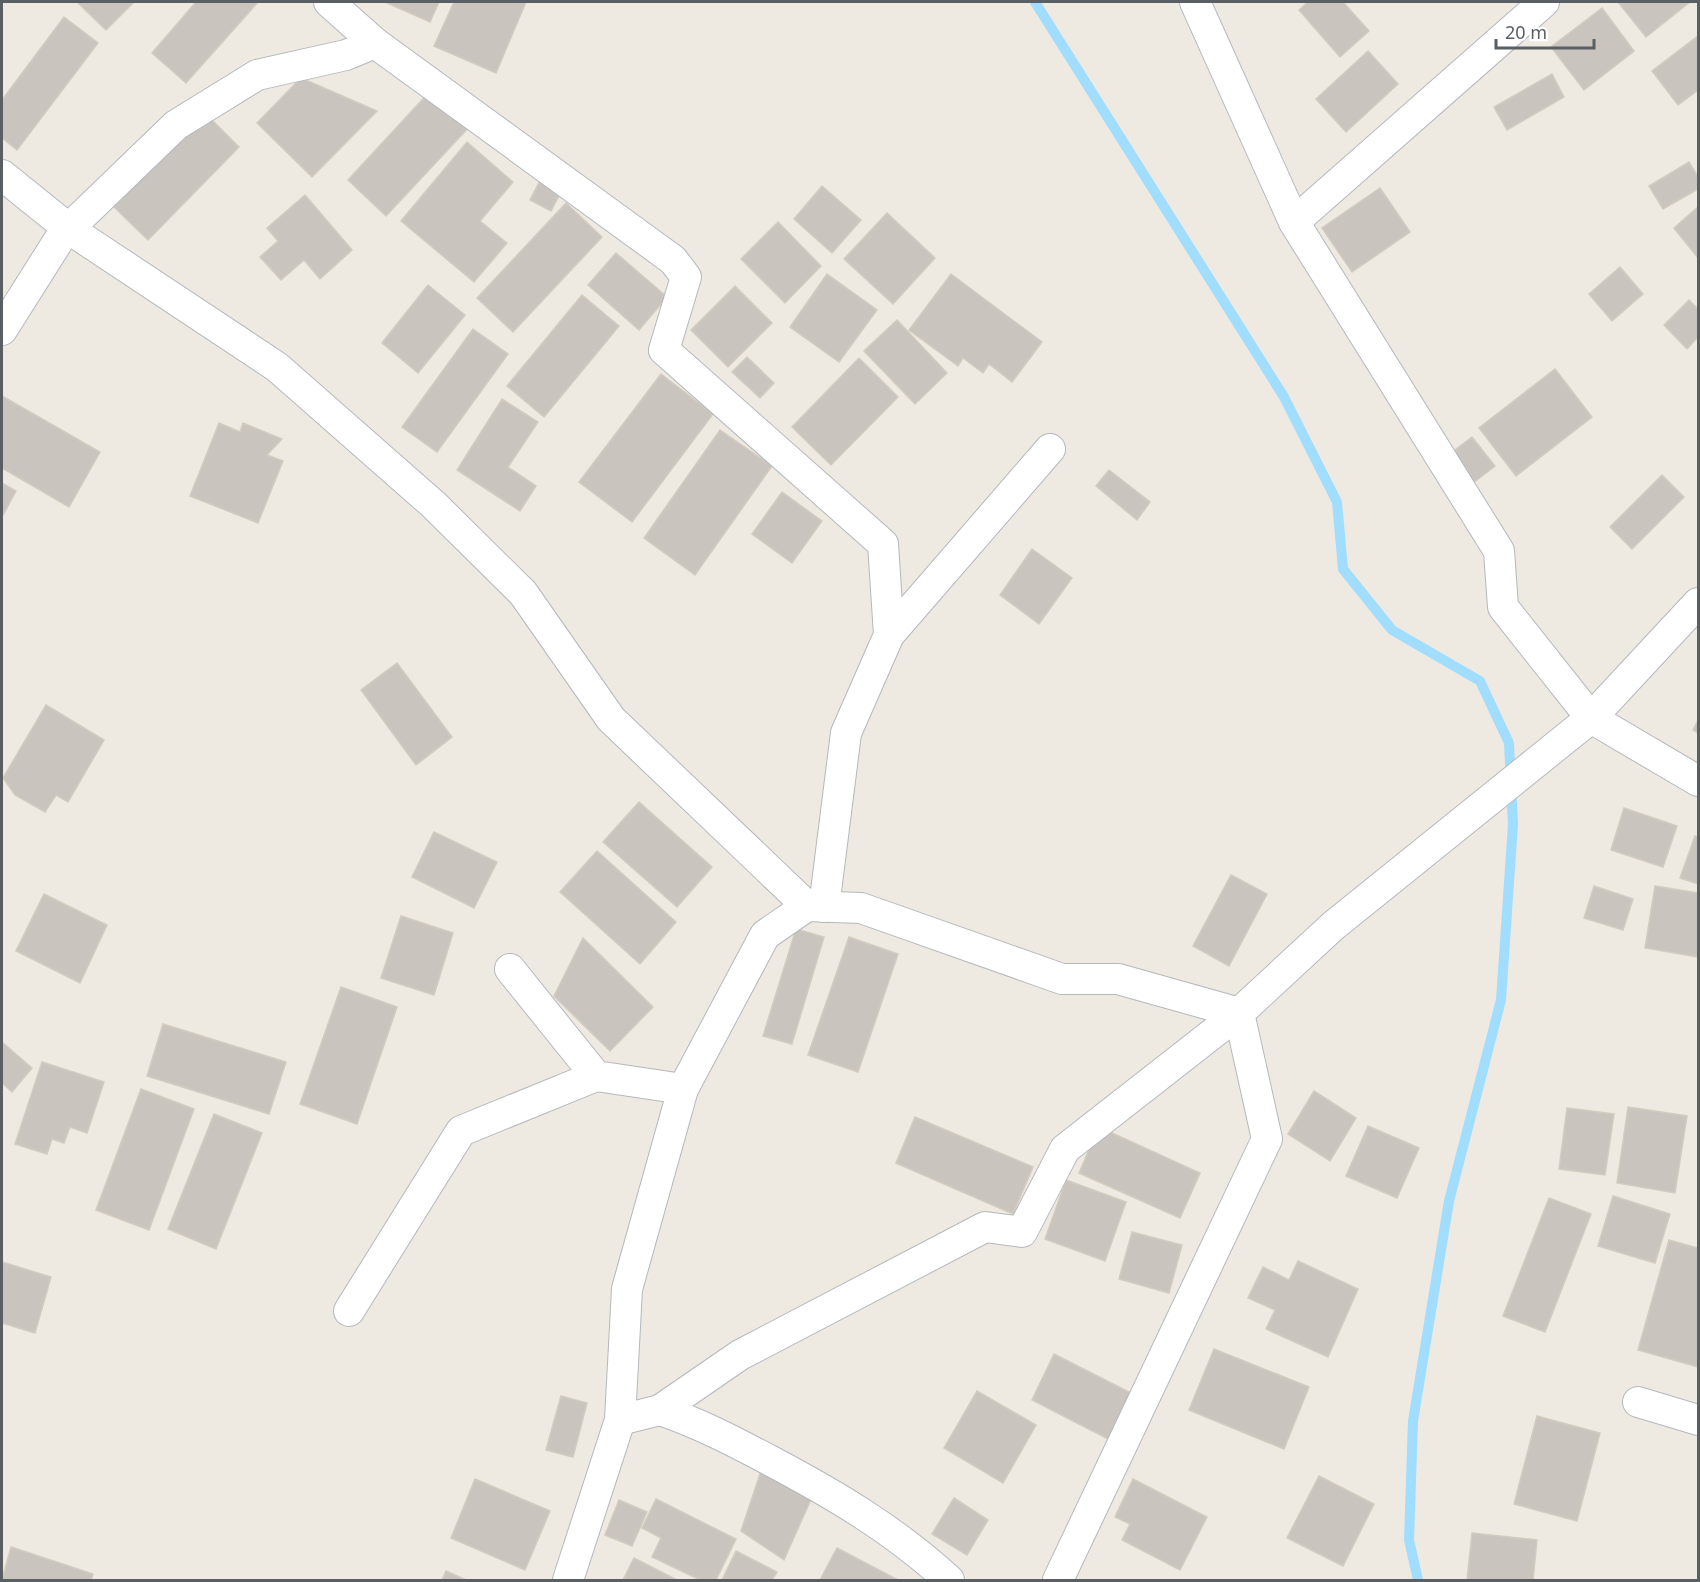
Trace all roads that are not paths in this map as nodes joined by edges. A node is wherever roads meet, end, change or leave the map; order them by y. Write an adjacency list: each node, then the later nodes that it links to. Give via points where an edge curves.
1 (329, 2): 4 (street)
2 (1195, 2): 6 (street)
3 (1544, 2): 6 (street)
4 (375, 44): 7 (street, via 346,55 257,75 176,125); 11 (street, via 673,260 686,277 664,350 883,544)
5 (2, 175): 7 (street)
6 (1294, 222): 12 (street, via 1499,551 1503,607)
7 (69, 229): 8 (street); 14 (street, via 277,367 434,505 523,593 611,719)
8 (2, 330)
9 (1050, 449): 11 (street)
10 (1698, 603): 12 (street)
11 (890, 635): 14 (street, via 846,733)
12 (1591, 718): 13 (street); 16 (street, via 1333,926)
13 (1698, 781)
14 (816, 906): 16 (street, via 861,908 1062,979 1118,979); 18 (street, via 765,935)
15 (510, 969): 17 (street)
16 (1239, 1013): 21 (street, via 1065,1149 1022,1232 985,1227 740,1355); 26 (street, via 1267,1139)
17 (596, 1076): 18 (street); 19 (street, via 461,1131)
18 (683, 1089): 22 (street, via 627,1289)
19 (349, 1311)
20 (1638, 1402): 23 (street)
21 (660, 1410): 22 (street); 25 (street, via 692,1421 841,1498 913,1547)
22 (620, 1420): 24 (street)
23 (1698, 1420)
24 (568, 1581)
25 (949, 1581)
26 (1058, 1581)

